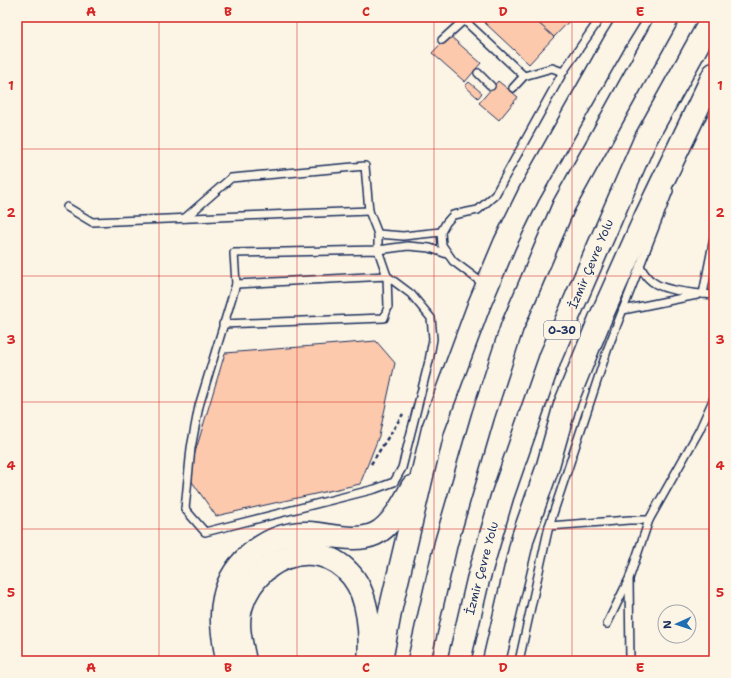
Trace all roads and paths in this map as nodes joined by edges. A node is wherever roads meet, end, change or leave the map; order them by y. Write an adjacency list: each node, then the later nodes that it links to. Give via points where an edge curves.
1 (601, 17): 7 (lane)
2 (630, 17): 26 (highway, via 529,194)
3 (668, 17): 43 (highway, via 564,205 512,327 446,543)
4 (713, 17): 44 (highway, İzmir Çevre Yolu / O-30, via 645,140 550,356 502,497 478,580)
5 (466, 18): 6 (lane); 9 (lane)
6 (442, 40)
7 (563, 72): 9 (lane, via 552,68); 18 (lane, via 495,195 478,210 453,215)
8 (478, 73): 11 (lane)
9 (524, 76): 12 (lane)
10 (710, 83): 13 (lane); 45 (highway, via 642,225 565,406 547,469 523,537)
11 (491, 86)
12 (513, 88)
13 (680, 163)
14 (672, 185): 23 (lane)
15 (67, 207): 17 (lane, via 92,222)
16 (369, 212): 17 (lane); 17 (lane, via 365,166 231,178); 19 (lane)
17 (185, 218)
18 (441, 232): 19 (lane, via 403,236); 22 (lane, via 442,245)
19 (378, 234): 21 (lane)
20 (714, 238): 27 (lane)
21 (378, 250): 22 (lane, via 419,246); 24 (lane); 25 (lane, via 234,254)
22 (447, 254): 26 (lane, via 462,269)
23 (640, 266): 27 (lane, via 649,280 657,285); 29 (lane)
24 (388, 276): 25 (lane); 30 (lane, via 388,307 384,318); 30 (lane, via 411,294 431,318 433,339 402,468 394,482 205,532 185,509 198,406)
25 (236, 284): 30 (lane)
26 (487, 286): 33 (highway, via 433,429)
27 (703, 294): 28 (lane); 29 (lane)
28 (714, 295)
29 (623, 310): 36 (lane)
30 (223, 324)
31 (714, 398): 35 (lane, via 699,431)
32 (405, 412): 34 (path)
33 (426, 459): 39 (highway, via 400,510 375,534 348,538 309,533 287,534 259,547 250,555 232,578 224,598 222,629); 42 (highway)
34 (371, 464)
35 (649, 520): 36 (lane); 37 (lane)
36 (549, 526): 46 (lane)
37 (629, 579): 38 (lane); 47 (lane)
38 (607, 624)
39 (227, 661)
40 (245, 661): 41 (highway, via 240,614 254,580 280,560 299,554 320,555 339,563 353,577 362,594 368,619)
41 (370, 661)
42 (381, 661)
43 (419, 661)
44 (459, 661)
45 (494, 661)
46 (519, 661)
47 (630, 661)

